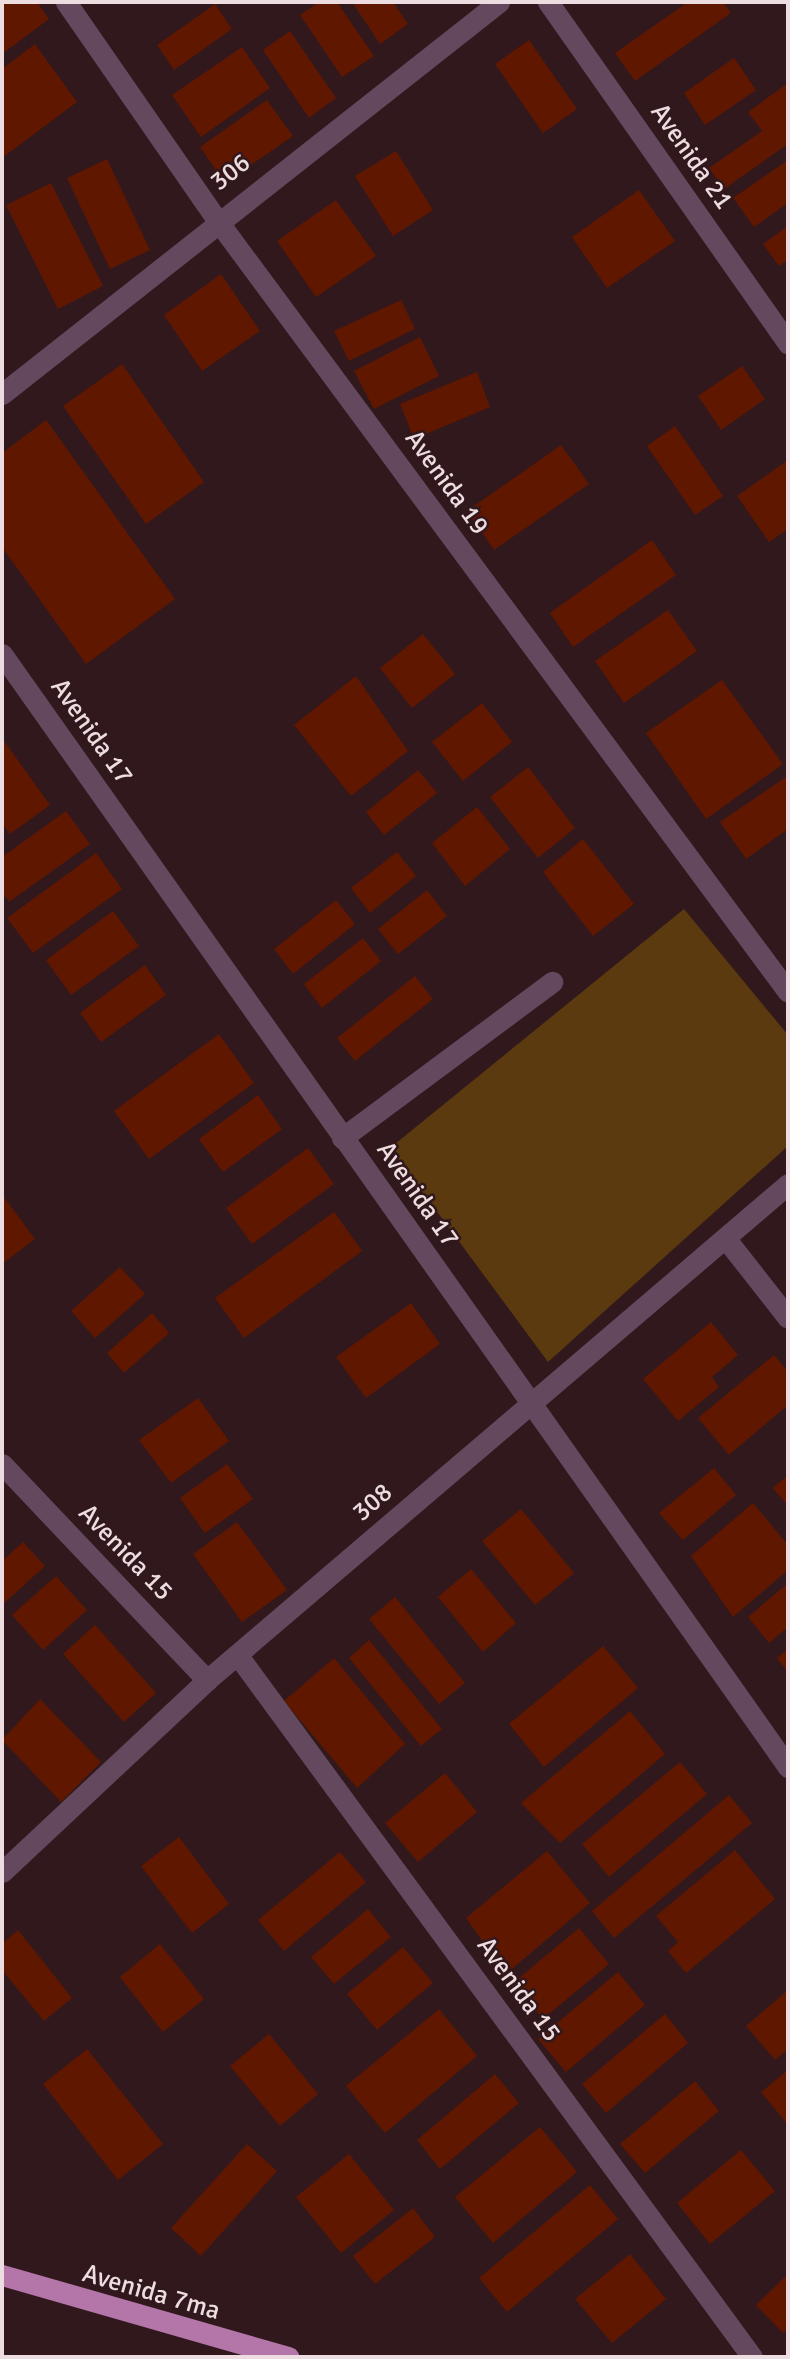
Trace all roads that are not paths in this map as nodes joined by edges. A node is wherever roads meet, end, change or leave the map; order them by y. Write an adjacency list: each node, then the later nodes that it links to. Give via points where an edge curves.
1 (66, 2): 4 (street, Avenida 19)
2 (499, 2): 4 (street, 306)
3 (548, 2): 5 (street, Avenida 21)
4 (217, 220): 6 (street, 306); 9 (street, Avenida 19)
5 (788, 344)
6 (2, 394)
7 (2, 654): 10 (street, Avenida 17)
8 (552, 982): 10 (street)
9 (788, 992)
10 (342, 1138): 14 (street, Avenida 17)
11 (788, 1184): 12 (street, 308)
12 (726, 1239): 13 (street); 14 (street, 308)
13 (788, 1318)
14 (530, 1404): 16 (street, 308); 18 (street, Avenida 17)
15 (2, 1464): 17 (street, Avenida 15)
16 (239, 1657): 17 (street, 308); 22 (street, Avenida 15)
17 (207, 1681): 19 (street, 308)
18 (788, 1767)
19 (2, 1872)
20 (2, 2274): 21 (highway, Avenida 7ma, via 197,2336)
21 (288, 2357)
22 (752, 2357)

